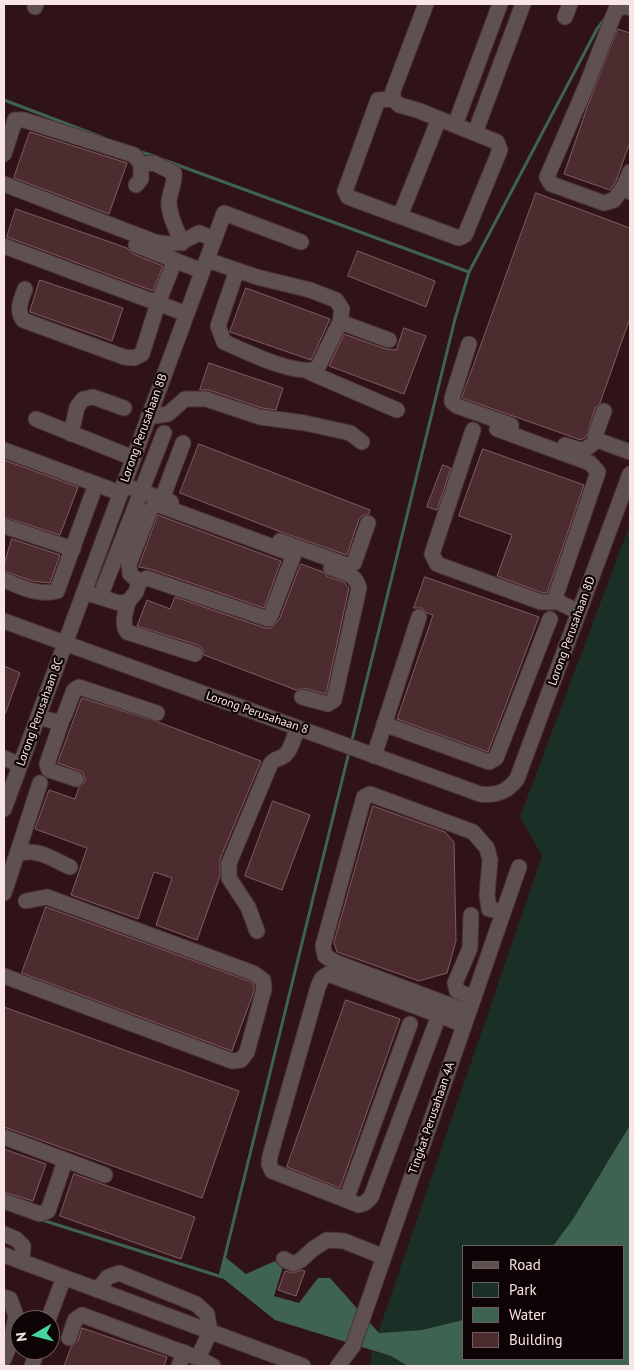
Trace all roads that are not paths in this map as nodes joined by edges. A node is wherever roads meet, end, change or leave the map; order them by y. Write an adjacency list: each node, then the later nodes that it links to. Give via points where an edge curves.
1 (426, 4): 5 (street, via 393,91)
2 (500, 4): 7 (street)
3 (523, 4): 8 (street)
4 (630, 8): 12 (street, via 616,9 547,178 551,184 604,203 614,200)
5 (393, 99): 6 (street, via 400,105); 15 (street, via 378,100 345,191 348,197)
6 (438, 119): 7 (street); 15 (street)
7 (455, 125): 8 (street)
8 (476, 133): 15 (street, via 497,142 500,150 465,235 459,238)
9 (4, 154): 10 (street, via 15,120 24,120 134,155)
10 (141, 164): 13 (street, via 141,179); 18 (street, via 154,162 174,174 169,202 172,220)
11 (4, 184): 18 (street, via 156,242)
12 (628, 184)
13 (136, 185)
14 (15, 200): 20 (street)
15 (400, 216)
16 (214, 239): 17 (street, Lorong Perusahaan 8B, via 224,214); 18 (street, via 199,234); 21 (street, Lorong Perusahaan 8B)
17 (301, 242)
18 (182, 243)
19 (4, 246): 24 (street)
20 (175, 260): 21 (street); 24 (street)
21 (205, 265): 22 (street); 25 (street, Lorong Perusahaan 8B)
22 (237, 270): 26 (street, via 336,300 342,309); 29 (street, via 218,326 224,342 270,362)
23 (25, 289): 24 (street, via 20,304 23,320 124,357 134,358 142,354)
24 (158, 303): 25 (street)
25 (187, 314): 33 (street, Lorong Perusahaan 8B)
26 (340, 322): 27 (street); 29 (street, via 317,369)
27 (389, 340)
28 (470, 344): 39 (street, via 452,398 457,406 582,451)
29 (309, 372): 31 (street)
30 (124, 408): 38 (street, via 93,397 83,400 77,407)
31 (397, 410)
32 (604, 411): 39 (street)
33 (148, 417): 40 (street, via 168,414 185,399 206,399 260,417 350,433); 44 (street, Lorong Perusahaan 8B)
34 (36, 419): 38 (street)
35 (497, 429): 59 (street, via 590,463 598,472 556,595)
36 (472, 430): 59 (street, via 432,554 437,564 541,602)
37 (164, 433): 48 (street)
38 (71, 434): 44 (street)
39 (596, 440): 43 (street)
40 (362, 442)
41 (183, 443): 49 (street)
42 (4, 450): 46 (street)
43 (630, 452)
44 (133, 458): 47 (street, Lorong Perusahaan 8B)
45 (630, 474): 60 (street, Lorong Perusahaan 8D)
46 (96, 484): 47 (street); 52 (street)
47 (122, 489): 48 (street); 56 (street, Lorong Perusahaan 8B)
48 (141, 491): 49 (street); 57 (street)
49 (162, 499): 50 (street, via 347,565 354,564)
50 (368, 523)
51 (4, 526): 52 (street)
52 (73, 549): 54 (street, via 57,590 35,592)
53 (290, 553): 55 (street, via 292,562 268,619 160,581 147,578); 55 (street, via 159,505 150,510 128,564 130,574); 68 (street, via 351,575 358,581 359,588 334,700 328,704)
54 (4, 580)
55 (139, 582): 58 (street)
56 (84, 592): 57 (street); 64 (street, Lorong Perusahaan 8B)
57 (100, 597): 58 (street, via 118,603)
58 (128, 602): 65 (street, via 124,620 127,632)
59 (558, 602): 60 (street)
60 (579, 612): 67 (street, Lorong Perusahaan 8D)
61 (419, 617): 72 (street)
62 (550, 619): 66 (street)
63 (4, 621): 64 (street, Lorong Perusahaan 8)
64 (65, 643): 70 (street, Lorong Perusahaan 8C); 73 (street, Lorong Perusahaan 8)
65 (194, 654)
66 (534, 659): 67 (street); 72 (street, via 496,758 488,762)
67 (558, 668): 79 (street, Lorong Perusahaan 8D, via 517,779)
68 (302, 697)
69 (157, 713): 71 (street, via 79,687 74,690)
70 (38, 717): 71 (street, via 57,722); 76 (street, Lorong Perusahaan 8C)
71 (62, 720): 77 (street, via 47,764 49,770)
72 (384, 724): 74 (street)
73 (298, 728): 74 (street, Lorong Perusahaan 8); 87 (street, via 287,753 270,765 229,863 229,878 248,907)
74 (369, 754): 79 (street, Lorong Perusahaan 8, via 480,794 492,795)
75 (4, 758): 76 (street)
76 (20, 765): 80 (street, Lorong Perusahaan 8C)
77 (76, 779)
78 (40, 782): 81 (street)
79 (511, 786)
80 (4, 809)
81 (16, 854): 82 (street, via 38,853); 84 (street)
82 (70, 867)
83 (519, 867): 85 (street, Tingkat Perusahaan 4A)
84 (4, 894): 88 (street, via 30,906 47,897 253,974 263,980 264,989 247,1052 240,1060 232,1061)
85 (503, 912): 89 (street, Tingkat Perusahaan 4A); 91 (street, via 489,909 490,860 487,848 473,832 370,794 364,797 323,946 325,956)
86 (471, 915): 89 (street, via 470,948 455,983 457,991)
87 (258, 931)
88 (4, 976)
89 (474, 998): 91 (street, Tingkat Perusahaan 4A)
90 (439, 1015): 91 (street); 96 (street, via 371,1197 359,1205); 96 (street, via 328,974 322,978 269,1164 272,1171)
91 (466, 1019): 100 (street, Tingkat Perusahaan 4A)
92 (410, 1024): 96 (street)
93 (4, 1136): 94 (street)
94 (60, 1158): 95 (street); 97 (street, via 64,1164 48,1211 40,1214)
95 (105, 1175)
96 (346, 1200)
97 (4, 1201)
98 (4, 1234): 102 (street, via 23,1246)
99 (4, 1255): 102 (street)
100 (384, 1257): 101 (street, via 344,1241 328,1240 293,1264); 114 (street, Tingkat Perusahaan 4A, via 353,1346)
101 (284, 1259)
102 (22, 1262): 103 (street)
103 (64, 1278): 104 (street); 106 (street)
104 (97, 1290): 107 (street); 107 (street, via 108,1277 119,1273 196,1304 207,1314)
105 (4, 1297): 110 (street, via 10,1300 16,1316)
106 (52, 1310)
107 (210, 1332): 109 (street); 113 (street)
108 (69, 1338): 109 (street, via 76,1320 82,1315)
109 (191, 1355): 111 (street); 112 (street)
110 (4, 1359)
111 (179, 1366)
112 (213, 1366)
113 (303, 1366)
114 (338, 1366)

